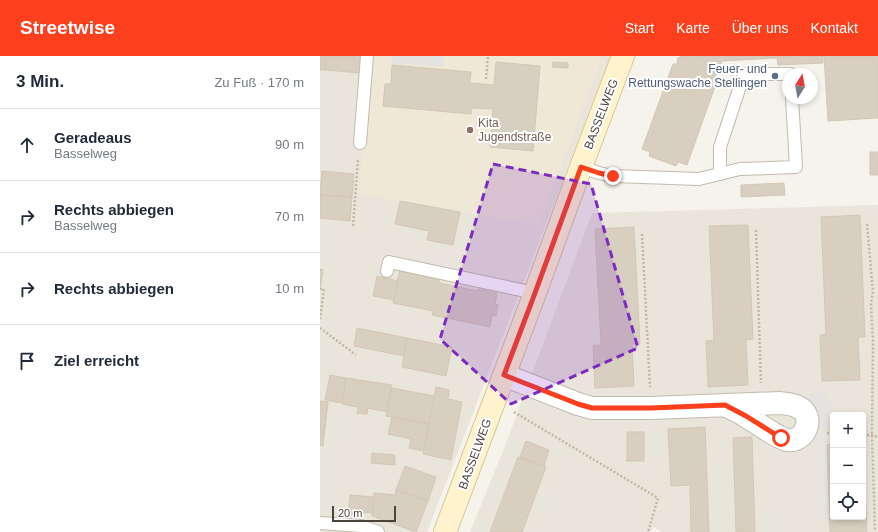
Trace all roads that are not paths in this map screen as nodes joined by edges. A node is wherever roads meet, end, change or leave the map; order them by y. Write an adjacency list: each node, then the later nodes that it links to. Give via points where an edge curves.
1 (367, 56): 5 (lane)
2 (623, 56): 6 (street, BASSELWEG)
3 (782, 74): 7 (lane, via 744,74 720,147)
4 (792, 104): 7 (lane, via 796,167 740,169)
5 (360, 143)
6 (581, 167): 7 (lane, via 613,176 699,179); 9 (street, BASSELWEG)
7 (720, 174)
8 (387, 271): 9 (lane, via 389,262)
9 (535, 293): 10 (street, BASSELWEG)
10 (504, 375): 11 (street, via 586,406 600,408); 14 (street, BASSELWEG)
11 (725, 405): 11 (street, via 781,438 799,438 808,426 808,419 800,407 780,403)
12 (320, 523): 13 (lane, via 361,526)
13 (378, 532)
14 (445, 532)

